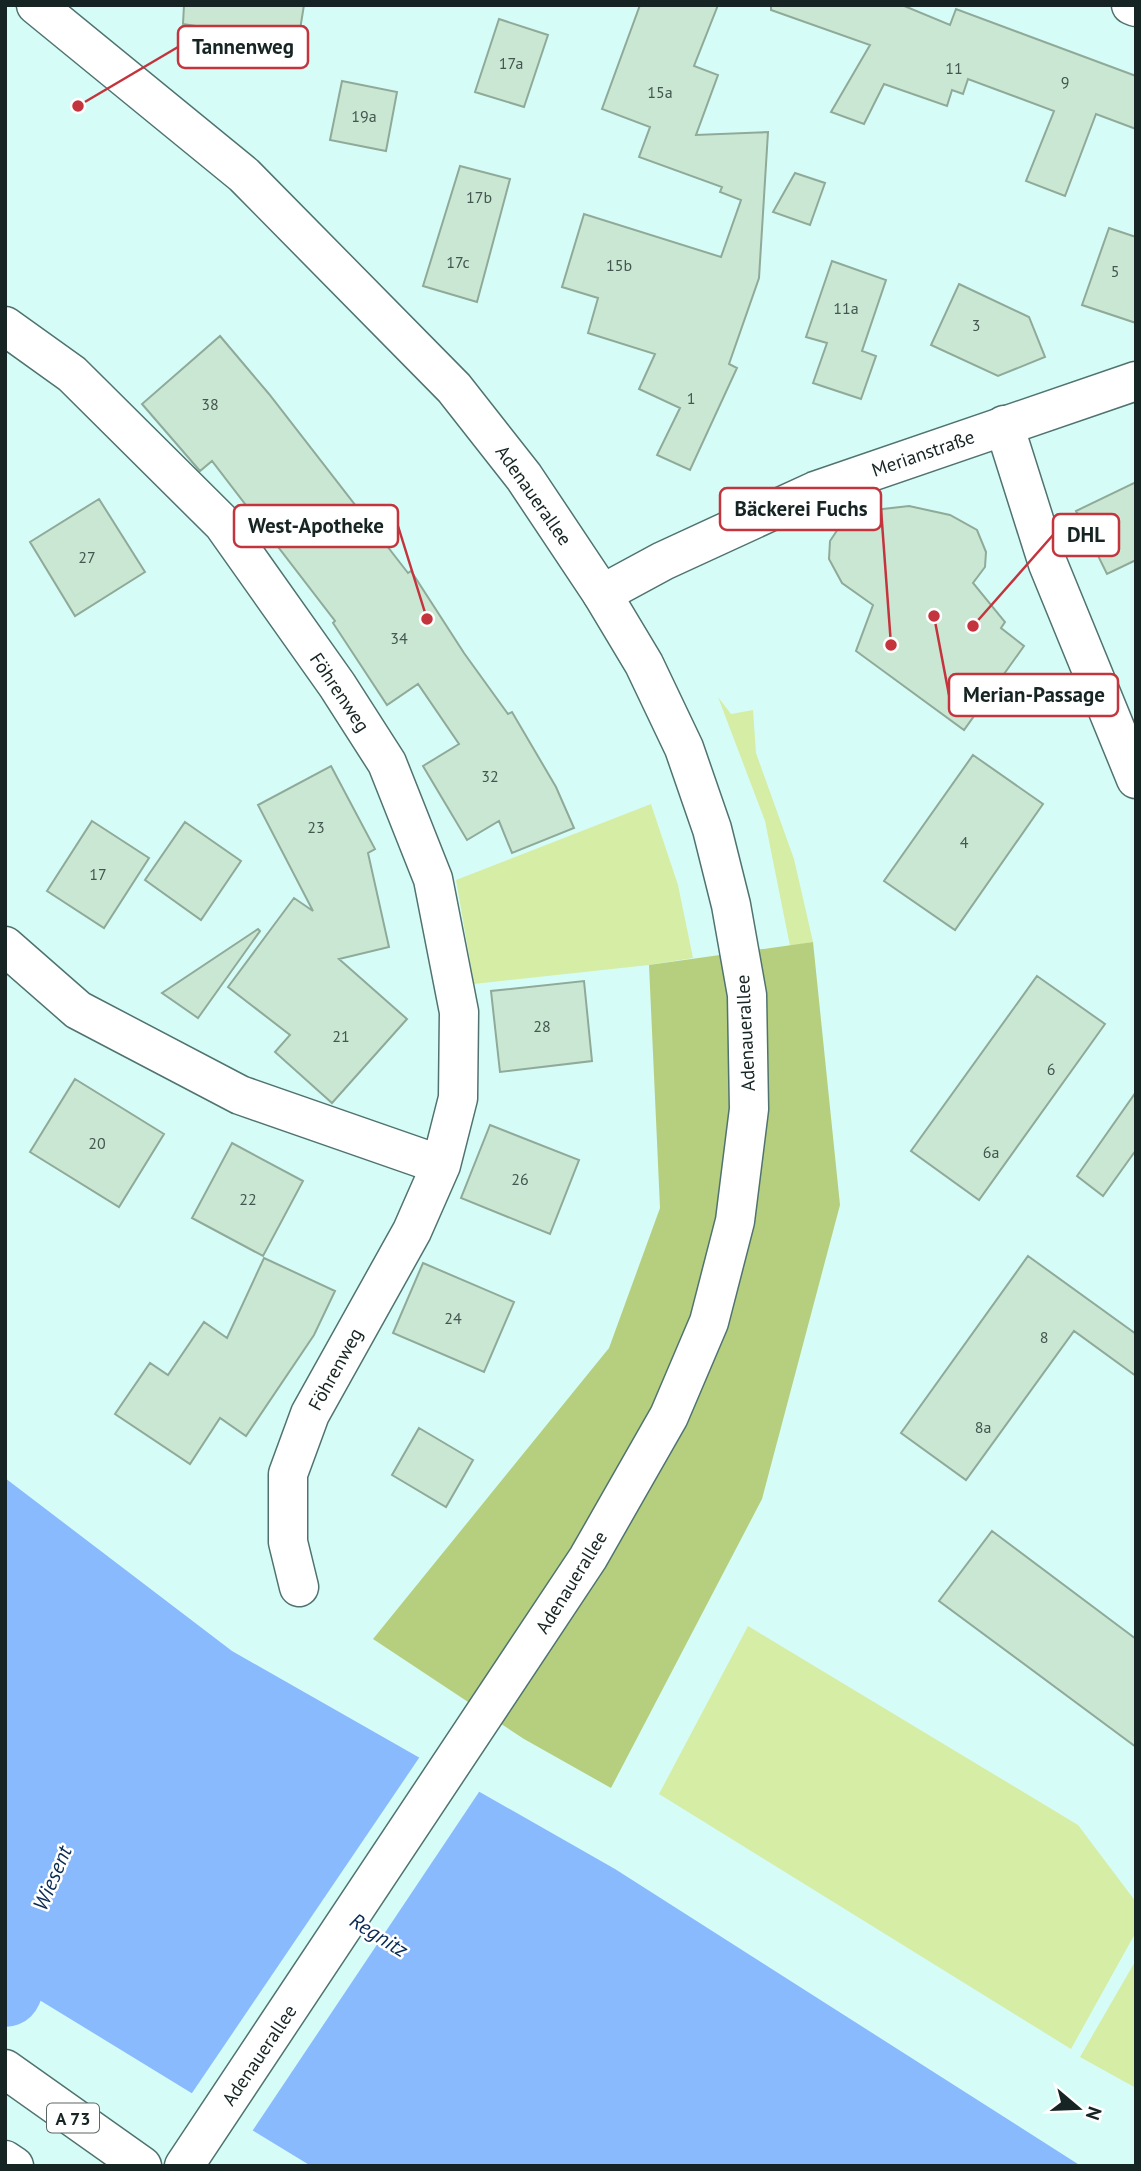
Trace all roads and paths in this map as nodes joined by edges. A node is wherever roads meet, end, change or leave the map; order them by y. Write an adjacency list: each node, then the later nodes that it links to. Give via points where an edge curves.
1 (36, 5): 5 (main road, Adenauerallee, via 244,175 444,378 524,477)
2 (5, 326): 8 (main road, Föhrenweg, via 72,374 223,524 387,763 433,878 459,1012 458,1098)
3 (1136, 381): 4 (main road, Merianstraße)
4 (1004, 425): 5 (main road, Merianstraße, via 815,491); 6 (main road, via 1048,564)
5 (602, 594): 14 (main road, Adenauerallee, via 644,664 684,748 712,829 747,995 749,1109 735,1221 709,1322 668,1416 588,1558)
6 (1136, 779)
7 (5, 946): 8 (main road, via 78,1010 240,1095)
8 (441, 1165): 9 (main road, Föhrenweg, via 412,1231 310,1414 288,1474 288,1542)
9 (299, 1587)
10 (5, 2069): 13 (main road, A 73)
11 (5, 2160): 12 (main road)
12 (14, 2166)
13 (142, 2166)
14 (184, 2166)

